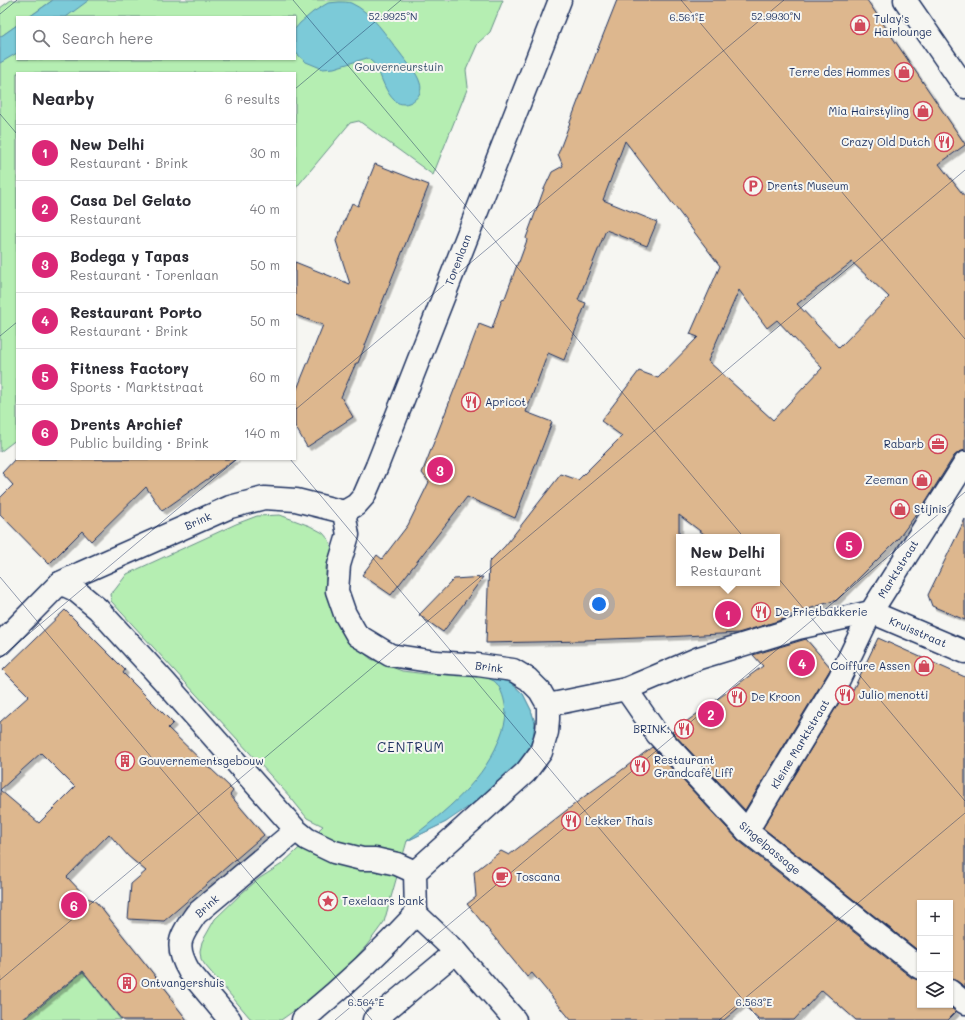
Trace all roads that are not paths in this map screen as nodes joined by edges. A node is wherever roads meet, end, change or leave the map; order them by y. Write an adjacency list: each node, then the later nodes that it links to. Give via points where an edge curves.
1 (560, 0): 5 (street, Torenlaan, via 377,466 364,496 356,505)
2 (905, 0): 3 (street)
3 (965, 87)
4 (965, 463): 7 (street, Marktstraat)
5 (344, 512): 6 (street, Brink, via 296,500 264,498 230,507); 11 (street, Brink, via 348,535 339,565 337,591 345,614 357,635 390,655 513,670 528,679 540,691)
6 (60, 583): 8 (street); 12 (street, via 75,590 98,609)
7 (871, 612): 9 (street, Kruisstraat); 10 (street, via 798,628 699,658); 13 (street, Kleine Marktstraat, via 839,679)
8 (0, 644)
9 (965, 652)
10 (626, 689): 11 (street); 13 (street, Singelpassage, via 657,734)
11 (548, 705): 14 (street, via 547,732 541,752 526,772)
12 (296, 830): 14 (street, via 307,839 334,852 397,864); 20 (street, Brink, via 196,914 180,942 180,953 189,971)
13 (747, 831): 17 (street, Singelpassage)
14 (415, 872): 15 (street)
15 (416, 914): 16 (street); 21 (street, via 393,940)
16 (456, 952): 22 (street); 23 (street)
17 (917, 966)
18 (953, 994): 19 (street)
19 (965, 1003)
20 (230, 1020)
21 (303, 1020)
22 (374, 1020)
23 (515, 1020)

